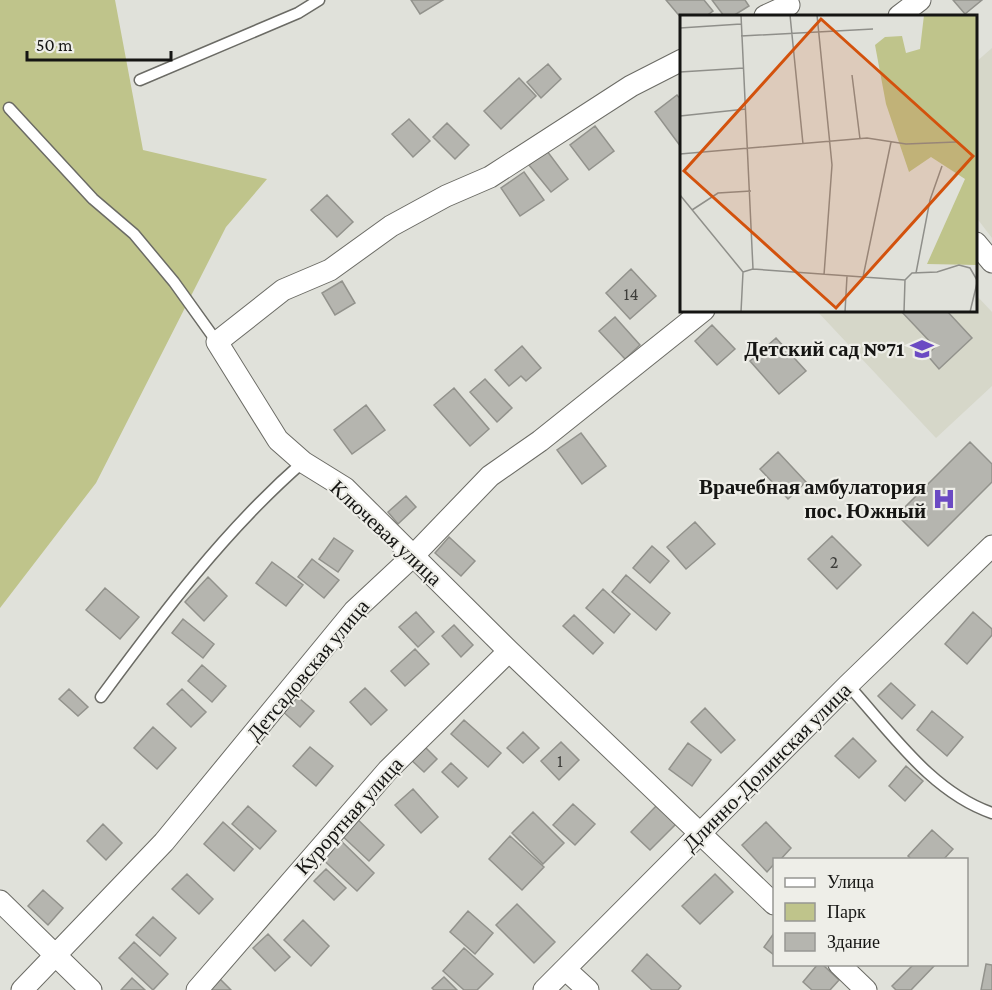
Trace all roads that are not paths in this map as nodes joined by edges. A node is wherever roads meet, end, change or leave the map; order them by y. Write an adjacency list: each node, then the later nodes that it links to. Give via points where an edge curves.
1 (319, 0): 7 (lane, via 298,13)
2 (920, 0): 5 (street)
3 (791, 7): 4 (street)
4 (768, 15)
5 (900, 15)
6 (680, 61): 12 (street, via 631,86 490,177 392,226 330,270 283,290)
7 (140, 80)
8 (9, 108): 12 (lane, Ключевая улица, via 93,199 135,234)
9 (977, 245): 10 (street)
10 (992, 262)
11 (701, 312): 15 (street, Детсадовская улица, via 490,476)
12 (217, 342): 13 (street, Ключевая улица, via 278,440)
13 (303, 462): 15 (street, Ключевая улица, via 345,488); 18 (lane, via 248,512 185,584)
14 (992, 546): 17 (street, Длинно-Долинская улица)
15 (413, 556): 16 (street, Ключевая улица); 23 (street, Детсадовская улица, via 347,619 164,842)
16 (509, 651): 20 (street, Ключевая улица); 28 (street, Курортная улица, via 388,771)
17 (848, 685): 19 (lane, via 940,785 970,806); 20 (street, Длинно-Долинская улица)
18 (101, 698)
19 (992, 813)
20 (701, 835): 22 (street, Ключевая улица); 25 (street, Длинно-Долинская улица)
21 (0, 901): 23 (street)
22 (773, 903)
23 (54, 954): 26 (street, Детсадовская улица); 27 (street)
24 (841, 966): 31 (street)
25 (565, 969): 29 (street, Длинно-Долинская улица); 30 (street)
26 (22, 990)
27 (91, 990)
28 (197, 990)
29 (544, 990)
30 (588, 990)
31 (866, 990)

